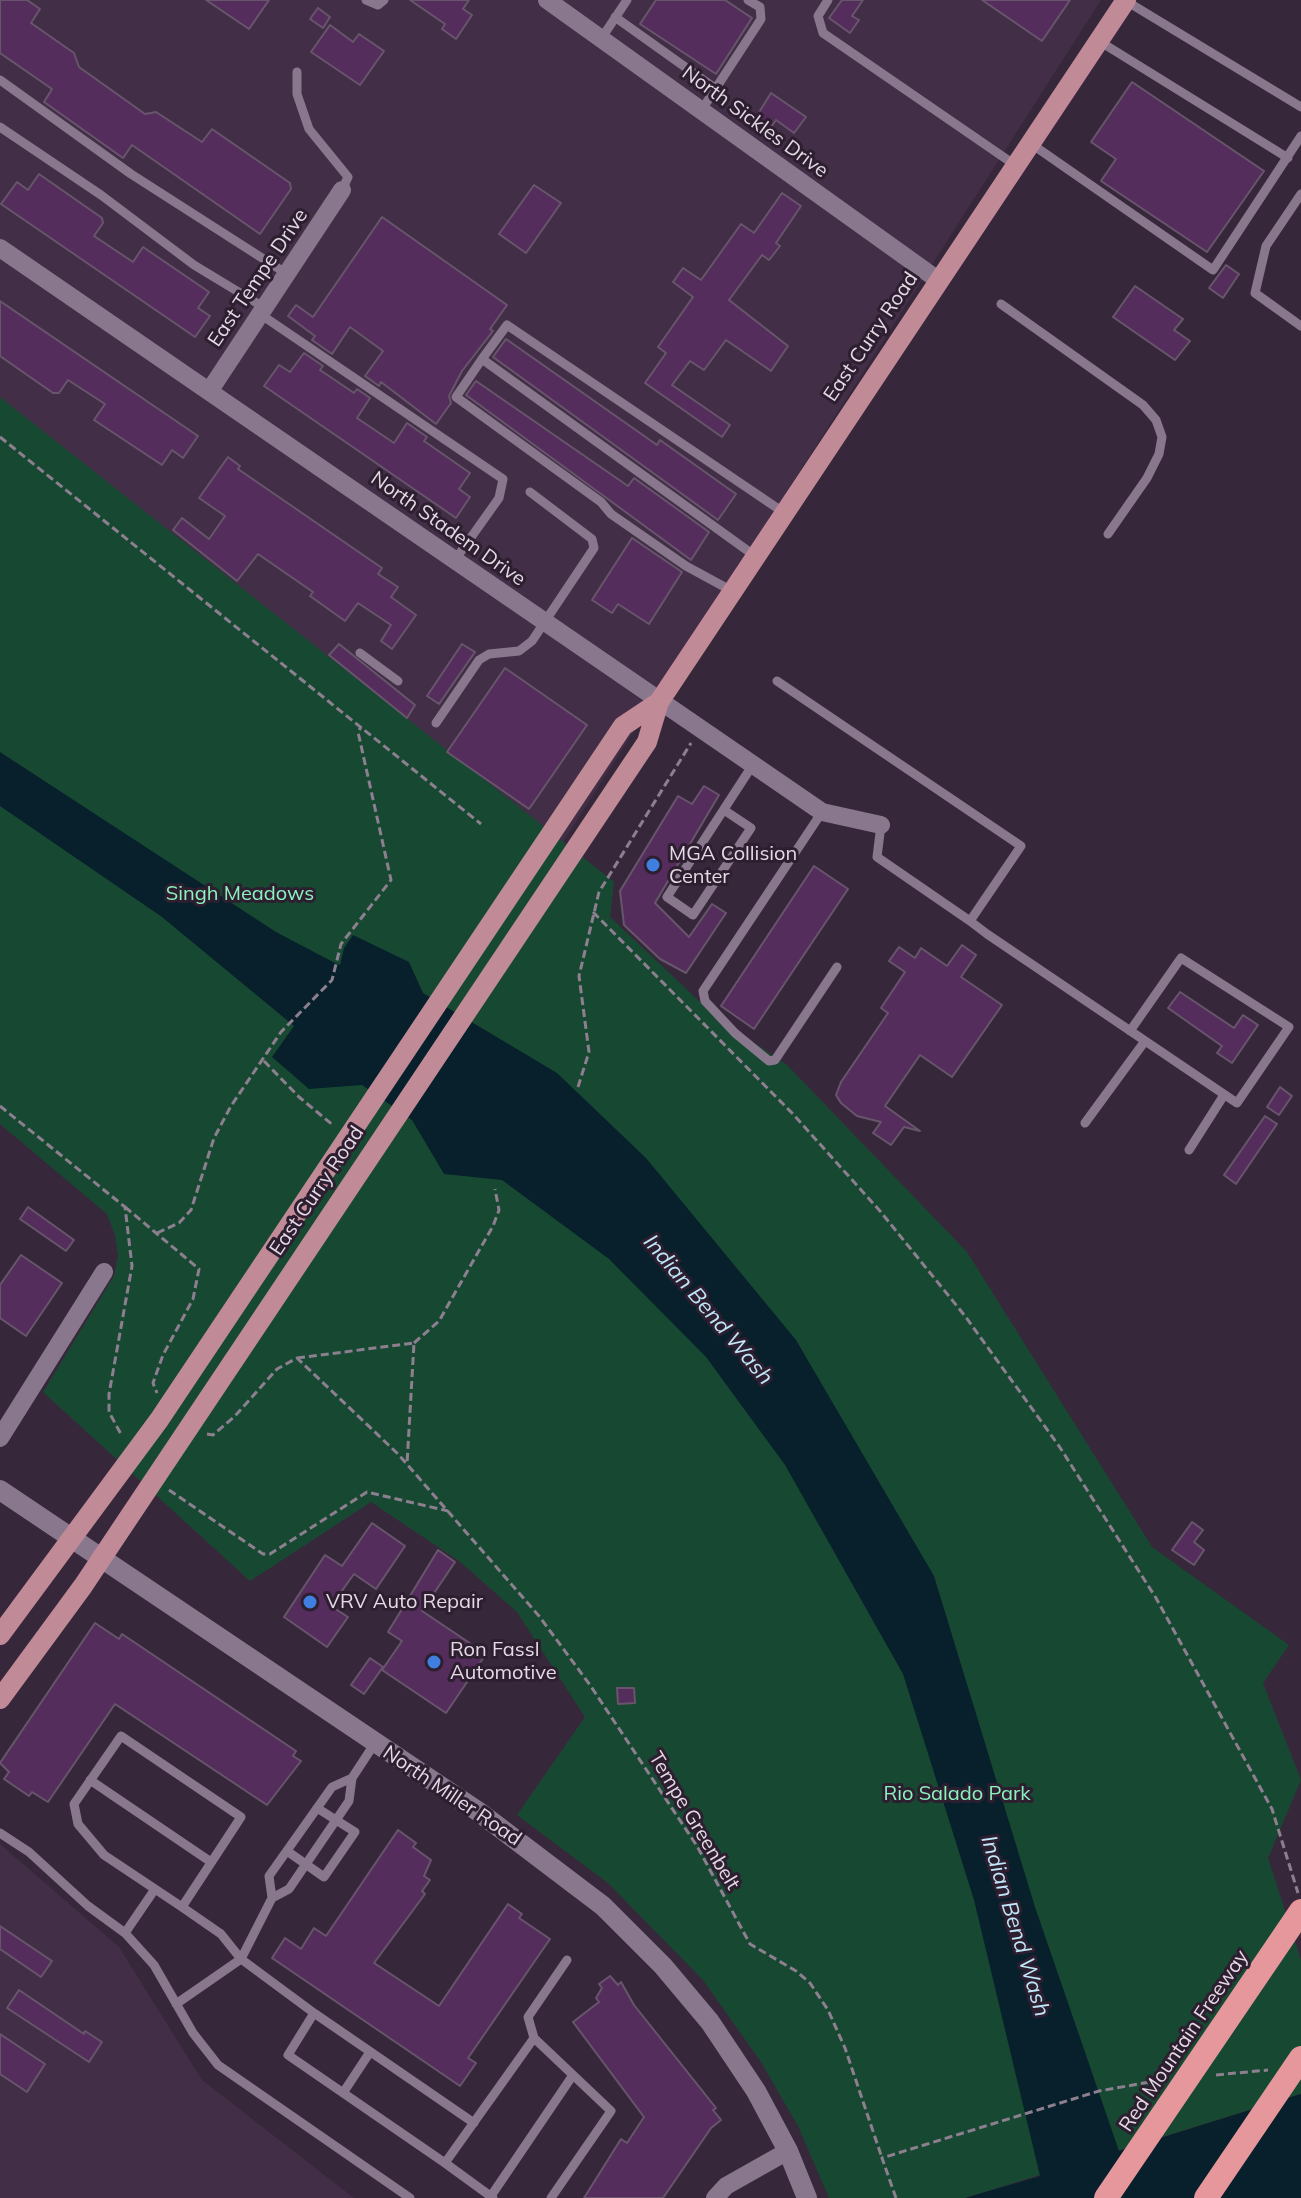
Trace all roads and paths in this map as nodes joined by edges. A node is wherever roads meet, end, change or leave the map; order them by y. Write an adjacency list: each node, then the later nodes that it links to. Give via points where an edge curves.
1 (366, 0): 2 (lane, via 378,5)
2 (384, 0)
3 (547, 0): 9 (street, North Sickles Drive)
4 (627, 0): 8 (lane)
5 (748, 0): 13 (lane, via 760,7 761,19)
6 (828, 0): 20 (lane, via 818,16 823,33)
7 (1126, 0): 10 (main road, East Curry Road); 14 (lane)
8 (615, 17): 9 (lane); 13 (lane)
9 (601, 39): 15 (street, North Sickles Drive)
10 (1099, 41): 18 (main road, East Curry Road); 19 (lane)
11 (297, 72): 21 (lane, via 297,94 309,129 348,177)
12 (0, 80): 24 (lane, via 131,174)
13 (716, 89): 15 (lane)
14 (1301, 107)
15 (701, 111): 25 (street, North Sickles Drive)
16 (0, 127): 27 (lane)
17 (1301, 136): 19 (lane)
18 (1030, 143): 19 (lane, via 1213,270); 20 (main road, East Curry Road)
19 (1288, 158)
20 (1015, 165): 25 (main road, East Curry Road)
21 (342, 190): 24 (street, East Tempe Drive)
22 (1301, 194): 28 (lane, via 1266,246 1255,293)
23 (0, 248): 30 (street, North Stadem Drive)
24 (287, 274): 27 (street, East Tempe Drive)
25 (938, 280): 33 (main road, East Curry Road)
26 (1001, 304): 34 (lane, via 1143,405 1156,420 1162,437 1159,454)
27 (262, 311): 30 (street, East Tempe Drive); 36 (lane, via 503,479 499,498)
28 (1301, 326)
29 (482, 359): 33 (lane, via 507,325); 35 (lane); 37 (lane, via 456,397 611,514)
30 (210, 390): 36 (street, North Stadem Drive)
31 (0, 437): 44 (path)
32 (530, 492): 38 (lane, via 592,539 594,548)
33 (783, 512): 35 (main road, East Curry Road)
34 (1108, 534)
35 (755, 556): 37 (main road, East Curry Road)
36 (455, 560): 38 (street, North Stadem Drive)
37 (732, 591): 42 (main road, East Curry Road)
38 (543, 622): 42 (street, North Stadem Drive); 43 (lane, via 519,651 479,660)
39 (360, 653): 40 (lane)
40 (398, 681)
41 (777, 681): 52 (lane, via 1021,846)
42 (659, 702): 45 (street, North Stadem Drive); 60 (main road, East Curry Road, via 623,726); 76 (main road, East Curry Road, via 647,742)
43 (436, 723)
44 (361, 726): 49 (path); 56 (path, via 358,732 391,880 341,944 332,980 281,1032)
45 (700, 730): 46 (street, North Stadem Drive); 51 (path, via 609,873)
46 (752, 766): 47 (lane); 48 (street, North Stadem Drive)
47 (724, 810): 47 (lane, via 667,897 693,915 751,828)
48 (822, 812): 50 (street, North Stadem Drive); 53 (lane, via 703,991 705,1001 735,1033 769,1061 775,1060)
49 (481, 824)
50 (881, 825): 52 (lane, via 877,857)
51 (593, 912): 57 (path, via 579,976 589,1052); 90 (path, via 792,1113 880,1211 1059,1446 1156,1598 1272,1809)
52 (970, 921): 54 (lane)
53 (837, 967)
54 (1130, 1031): 55 (lane); 58 (lane, via 1181,958 1287,1023 1288,1031 1239,1101)
55 (1145, 1041): 58 (lane); 59 (lane)
56 (264, 1061): 60 (path); 64 (path, via 214,1138 191,1210 179,1223)
57 (578, 1087)
58 (1224, 1095): 61 (lane)
59 (1085, 1123)
60 (349, 1136): 75 (main road, East Curry Road, via 159,1420)
61 (1189, 1150)
62 (495, 1189): 66 (path, via 499,1210 489,1233 439,1321)
63 (125, 1207): 64 (path)
64 (157, 1233): 68 (path, via 199,1269 193,1299 153,1383)
65 (104, 1272): 70 (street)
66 (414, 1343): 67 (path); 71 (path)
67 (297, 1358): 69 (path, via 277,1369 213,1435); 71 (path, Tempe Greenbelt)
68 (159, 1395)
69 (201, 1432)
70 (0, 1438)
71 (407, 1464): 74 (path, Tempe Greenbelt)
72 (0, 1490): 75 (street, North Miller Road)
73 (169, 1490): 74 (path, via 263,1554 367,1492)
74 (448, 1511): 107 (path, Tempe Greenbelt, via 539,1616 590,1685 697,1846 750,1944 796,1971 828,2010)
75 (73, 1538): 76 (street, North Miller Road); 77 (main road, East Curry Road)
76 (102, 1557): 78 (main road, East Curry Road); 79 (street, North Miller Road)
77 (0, 1635)
78 (0, 1699)
79 (375, 1743): 80 (lane); 106 (street, North Miller Road, via 525,1845 613,1916 710,2022)
80 (352, 1778): 82 (lane, via 332,1787); 83 (lane, via 349,1801)
81 (90, 1780): 86 (lane); 86 (lane, via 121,1736 241,1817); 88 (lane, via 74,1804 78,1824 104,1855)
82 (317, 1808): 83 (lane); 85 (lane)
83 (336, 1820): 87 (lane); 87 (lane, via 355,1832 324,1877)
84 (0, 1833): 93 (lane)
85 (287, 1851): 87 (lane); 89 (lane, via 269,1876)
86 (211, 1862): 91 (lane)
87 (306, 1864): 89 (lane, via 289,1889)
88 (155, 1889): 91 (lane); 93 (lane)
89 (272, 1898): 94 (lane)
90 (1301, 1903)
91 (182, 1907): 94 (lane, via 221,1934)
92 (1301, 1911): 115 (highway, Red Mountain Freeway)
93 (125, 1933): 96 (lane, via 154,1965)
94 (241, 1959): 96 (lane); 97 (lane)
95 (567, 1960): 98 (lane, via 528,2017)
96 (176, 2004): 110 (lane, via 218,2065)
97 (314, 2013): 99 (lane); 104 (lane, via 288,2055)
98 (534, 2038): 101 (lane); 105 (lane)
99 (370, 2052): 104 (lane); 105 (lane)
100 (1301, 2058): 102 (highway)
101 (573, 2075): 109 (lane); 111 (lane, via 611,2111)
102 (1293, 2077): 116 (highway)
103 (1099, 2091): 107 (path)
104 (343, 2093): 108 (lane)
105 (474, 2123): 108 (lane)
106 (788, 2151): 112 (street, via 726,2186); 113 (street, North Miller Road)
107 (882, 2158): 114 (path, Tempe Greenbelt)
108 (445, 2163): 109 (lane)
109 (492, 2197)
110 (410, 2198)
111 (551, 2198)
112 (715, 2198)
113 (807, 2198)
114 (896, 2198)
115 (1106, 2198)
116 (1206, 2198)

